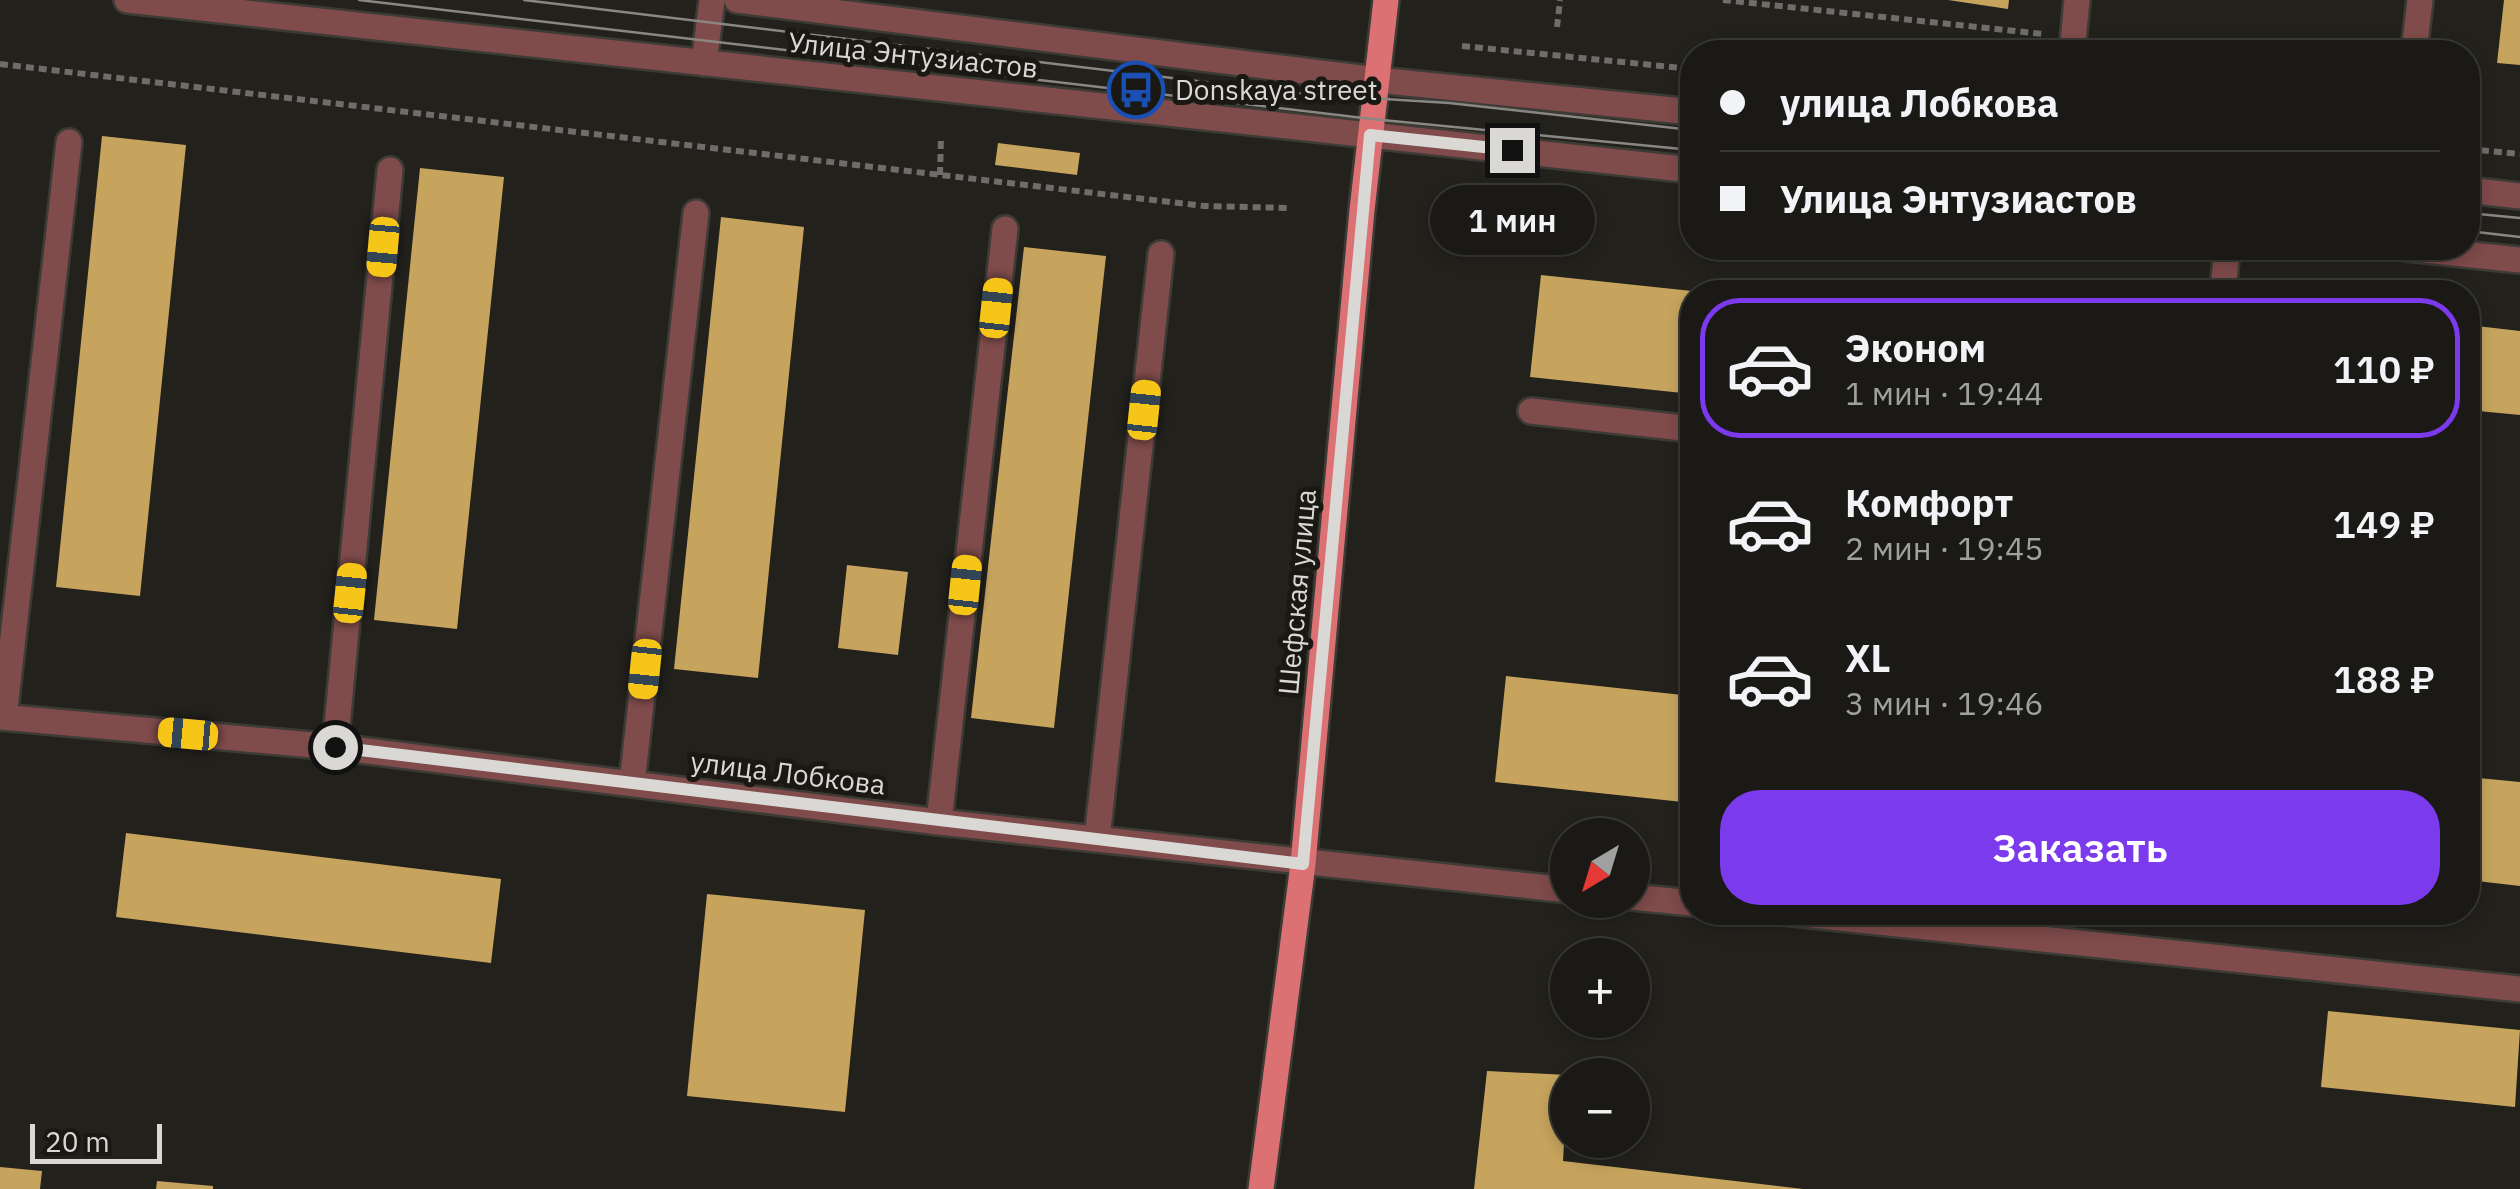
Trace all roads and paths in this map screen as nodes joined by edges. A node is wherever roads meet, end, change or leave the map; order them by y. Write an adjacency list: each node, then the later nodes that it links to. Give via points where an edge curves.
1 (127, 0): 9 (street, Улица Энтузиастов)
2 (712, 0): 15 (street)
3 (738, 0): 18 (street, Улица Энтузиастов)
4 (1386, 0): 18 (main road, Шефская улица)
5 (1560, 0): 10 (path)
6 (1723, 0): 11 (path)
7 (2078, 0): 12 (street)
8 (2420, 0): 13 (street)
9 (312, 10): 15 (street, Улица Энтузиастов)
10 (1557, 27)
11 (2034, 40)
12 (2074, 40)
13 (2415, 40)
14 (1462, 46): 17 (path)
15 (704, 63): 20 (street, Улица Энтузиастов)
16 (0, 64): 27 (path)
17 (1680, 68)
18 (1377, 80): 19 (street, Улица Энтузиастов); 20 (main road, Шефская улица)
19 (1680, 111)
20 (1370, 135): 25 (street, Улица Энтузиастов); 43 (main road, Шефская улица)
21 (941, 137): 27 (path)
22 (68, 142): 38 (street)
23 (2480, 150): 24 (path)
24 (2520, 154)
25 (1680, 169)
26 (390, 170): 39 (street)
27 (940, 175): 30 (path, via 1204,206)
28 (2480, 191): 29 (street)
29 (2520, 196)
30 (1290, 208)
31 (696, 213): 40 (street)
32 (1005, 229): 41 (street)
33 (1161, 254): 42 (street)
34 (2480, 256): 35 (street)
35 (2520, 260)
36 (1531, 411): 37 (street)
37 (1680, 428)
38 (2, 717): 39 (street, улица Лобкова)
39 (335, 747): 40 (street, улица Лобкова)
40 (632, 783): 41 (street, улица Лобкова)
41 (939, 822): 42 (street, улица Лобкова)
42 (1097, 839): 43 (street, улица Лобкова)
43 (1303, 864): 44 (street, улица Лобкова); 49 (main road, Шефская улица)
44 (1550, 888)
45 (1650, 899): 46 (street)
46 (1680, 902)
47 (1906, 925): 48 (street)
48 (2520, 990)
49 (1261, 1189)

